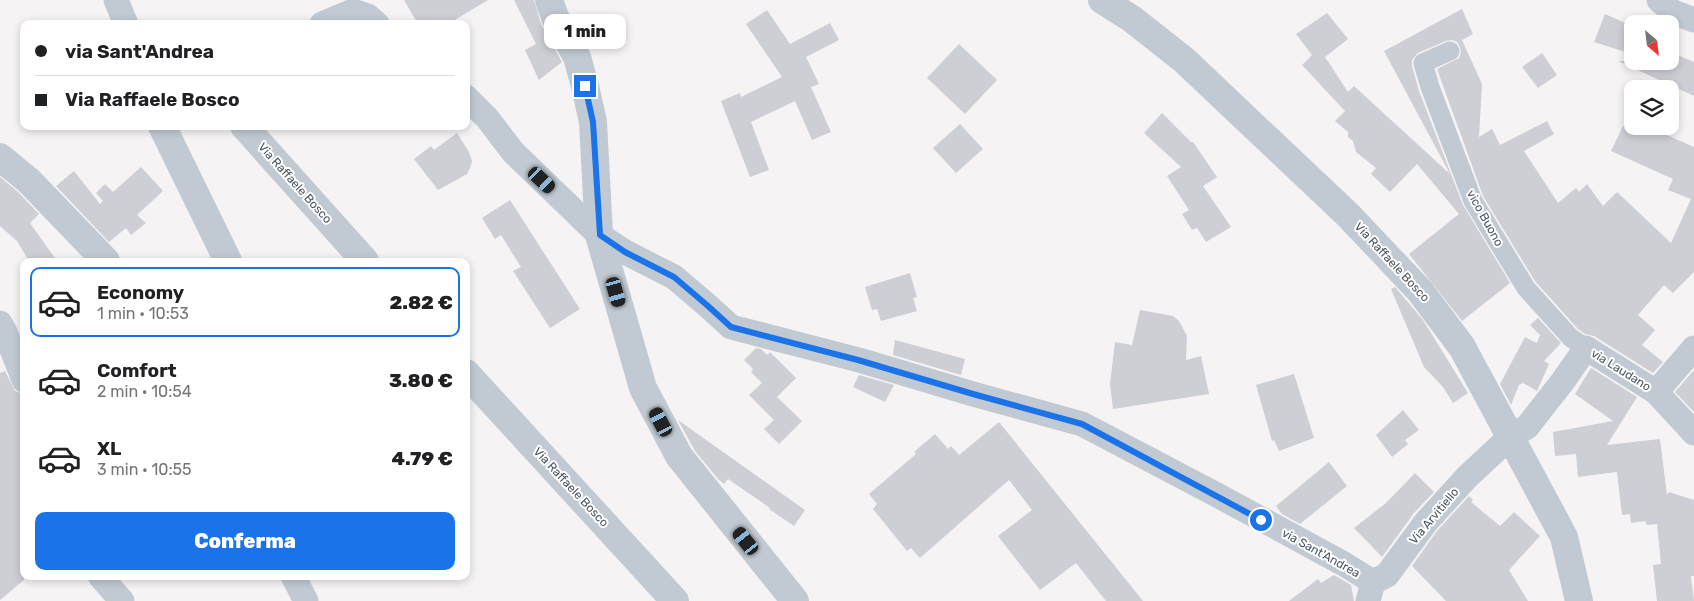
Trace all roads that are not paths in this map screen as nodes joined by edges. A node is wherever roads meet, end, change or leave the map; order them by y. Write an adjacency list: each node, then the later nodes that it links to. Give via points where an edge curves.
1 (116, 0): 5 (street)
2 (549, 0): 14 (street, via 577,57 593,122)
3 (1102, 0): 25 (street, Via Raffaele Bosco, via 1184,60 1348,215 1420,291 1462,347)
4 (1659, 0): 8 (street, via 1673,12)
5 (124, 20)
6 (332, 20): 7 (street, via 353,11)
7 (372, 20)
8 (1694, 20)
9 (1450, 51): 19 (street, vico Buono, via 1423,63 1473,201 1526,288 1571,338)
10 (470, 101): 14 (street, via Sant'Andrea, via 513,152)
11 (164, 130): 16 (street)
12 (248, 130): 17 (street, Via Raffaele Bosco)
13 (0, 158): 15 (street, via 29,181)
14 (600, 235): 27 (street, via Sant'Andrea, via 674,277 731,327 1082,424 1344,564); 30 (street, via 643,388 674,448)
15 (103, 258)
16 (227, 258)
17 (362, 258)
18 (0, 323): 21 (street)
19 (1586, 348): 23 (street, via Laudano); 25 (street, via Laudano, via 1527,427)
20 (1694, 348): 23 (street, via Laudano)
21 (20, 370)
22 (470, 377): 29 (street, Via Raffaele Bosco)
23 (1656, 392): 24 (street)
24 (1694, 433)
25 (1511, 436): 27 (street, Via Arvitiello, via 1467,476); 31 (street, Via Raffaele Bosco, via 1564,537)
26 (295, 580): 28 (street)
27 (1371, 592)
28 (306, 601)
29 (675, 601)
30 (795, 601)
31 (1579, 601)

